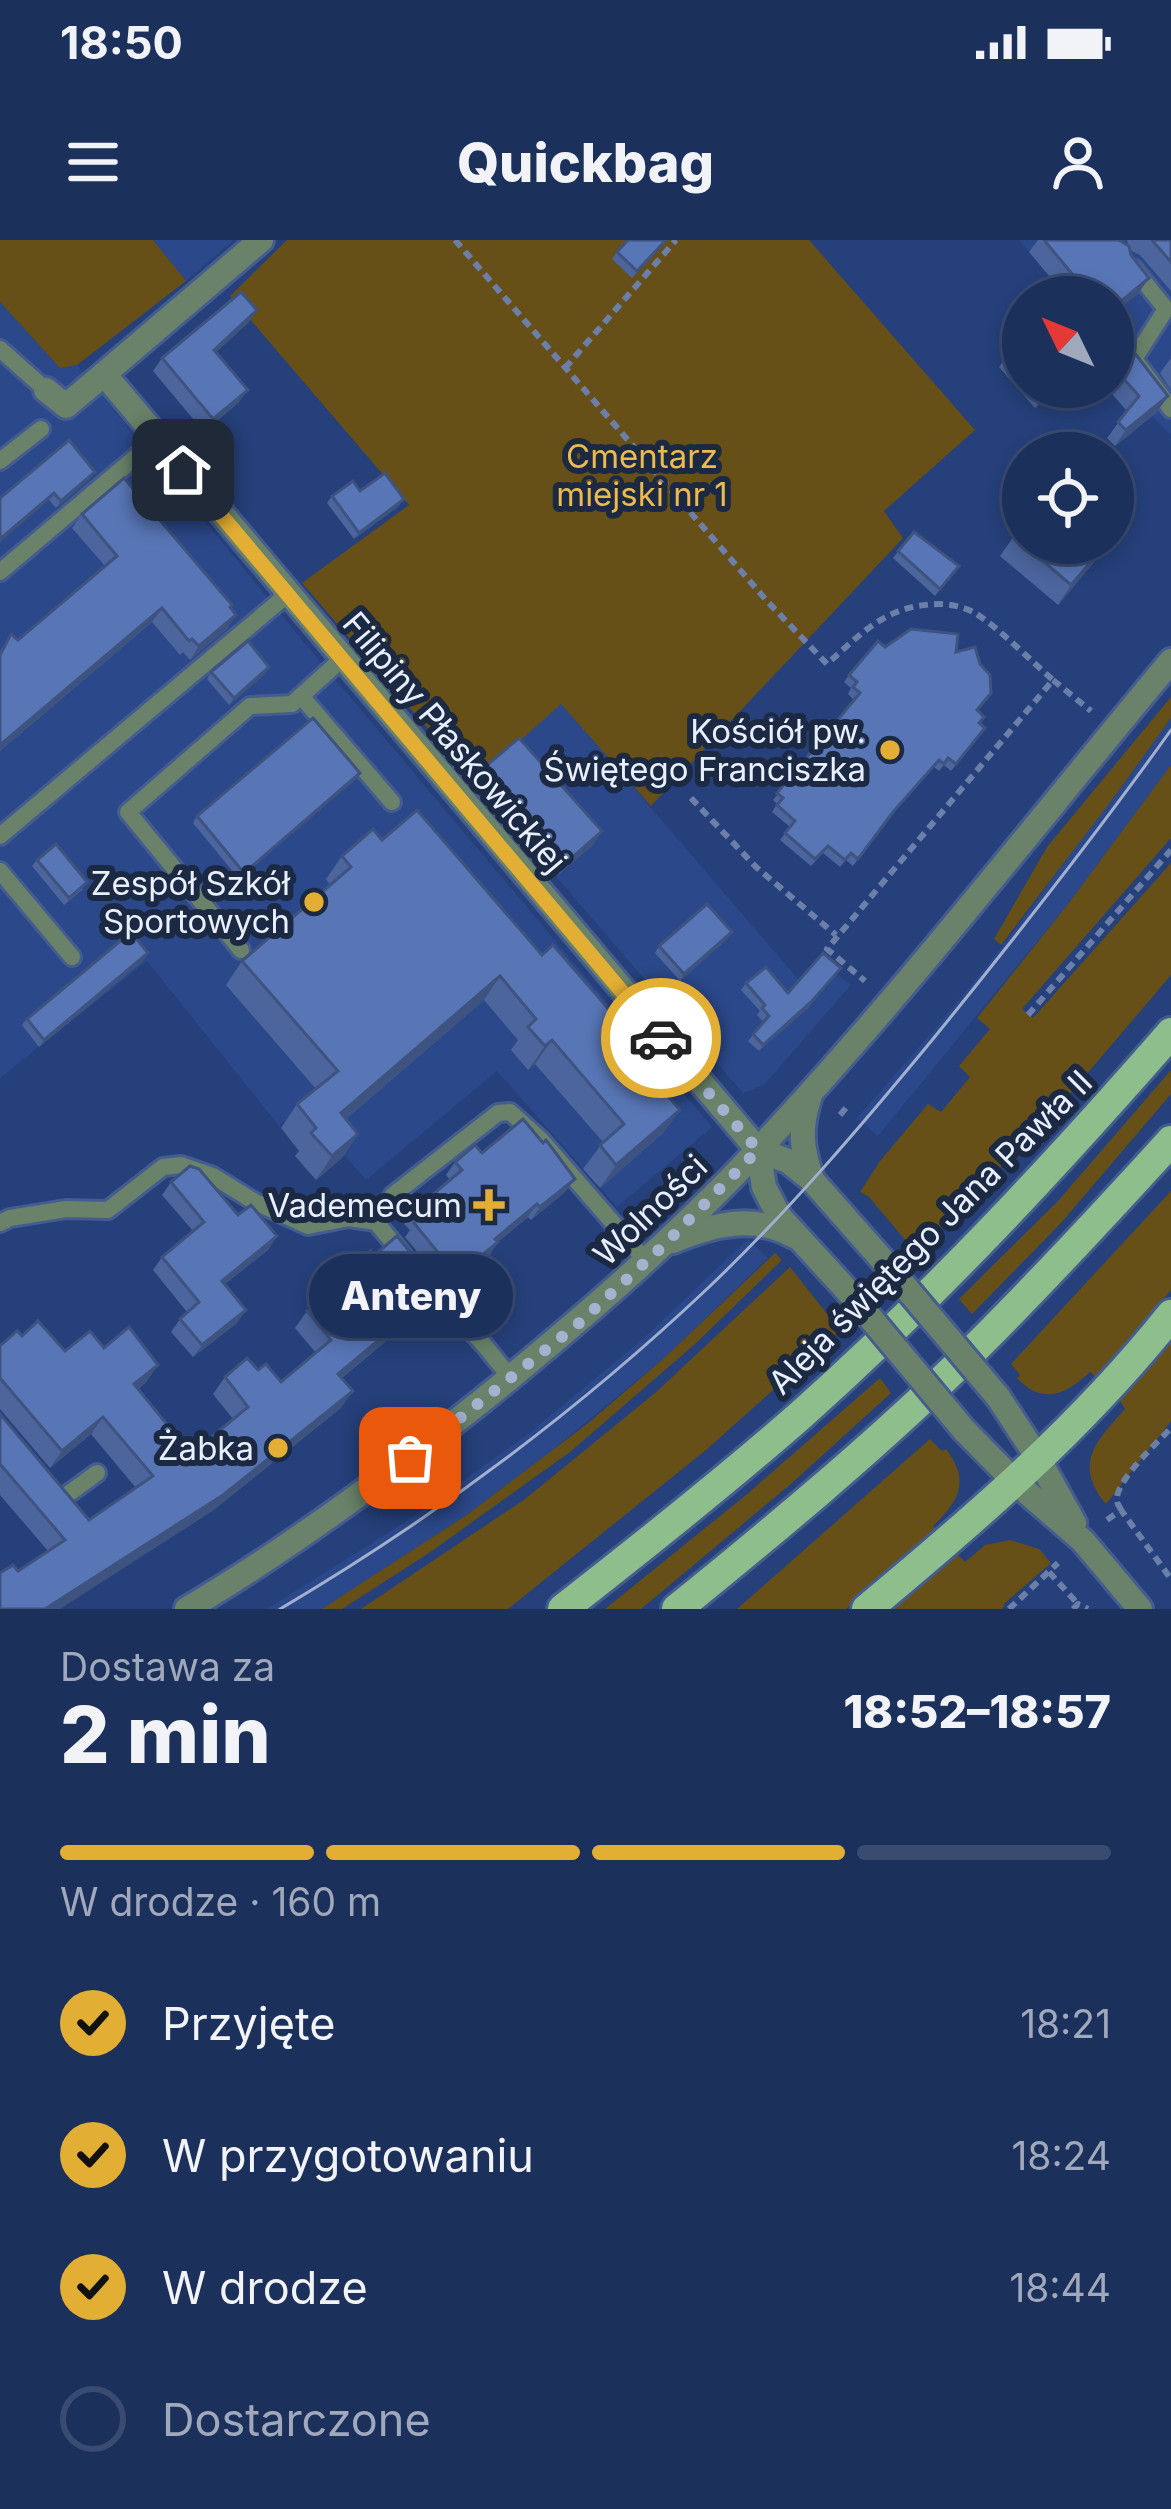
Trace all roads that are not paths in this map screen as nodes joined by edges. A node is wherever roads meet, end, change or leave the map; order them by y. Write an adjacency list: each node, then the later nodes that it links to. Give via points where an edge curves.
1 (261, 240): 4 (street)
2 (1130, 263): 6 (lane, via 1166,309 1134,359)
3 (0, 349): 5 (lane)
4 (104, 374): 5 (street, via 66,406); 8 (street, Filipiny Płaskowickiej)
5 (46, 390)
6 (1171, 409)
7 (41, 429): 9 (lane)
8 (157, 440): 10 (lane); 11 (street, Filipiny Płaskowickiej)
9 (0, 461)
10 (0, 572)
11 (288, 594): 12 (street, Filipiny Płaskowickiej); 16 (lane)
12 (342, 659): 14 (lane); 23 (street, Filipiny Płaskowickiej)
13 (1171, 661): 21 (street, Wolności)
14 (301, 696): 15 (lane); 18 (lane, via 292,704 250,706 128,812)
15 (392, 802)
16 (0, 836)
17 (0, 871): 19 (lane)
18 (241, 950)
19 (72, 957)
20 (1171, 1033): 37 (main road, Aleja świętego Jana Pawła II, via 907,1316 785,1428)
21 (810, 1093): 23 (street, Wolności); 24 (street, via 802,1149)
22 (1171, 1141): 38 (main road, via 955,1367)
23 (758, 1150): 24 (street); 27 (street, via 778,1216); 28 (street, Wolności)
24 (812, 1180): 31 (street, bridge, via 998,1397)
25 (376, 1222): 26 (lane, via 308,1226 181,1166 164,1167 108,1210 66,1209); 28 (lane, via 418,1173 510,1112); 30 (lane)
26 (0, 1223)
27 (802, 1240): 28 (street, via 742,1222 702,1229); 34 (street, bridge)
28 (655, 1253): 30 (street, Wolności)
29 (1171, 1316): 31 (main road)
30 (510, 1378): 36 (street, Wolności, via 299,1538)
31 (1038, 1458): 34 (main road); 35 (street)
32 (97, 1473): 33 (lane, via 60,1500)
33 (45, 1482)
34 (1015, 1482): 35 (street); 39 (main road)
35 (1083, 1541): 40 (street)
36 (187, 1609)
37 (563, 1609)
38 (677, 1609)
39 (867, 1609)
40 (1140, 1609)

